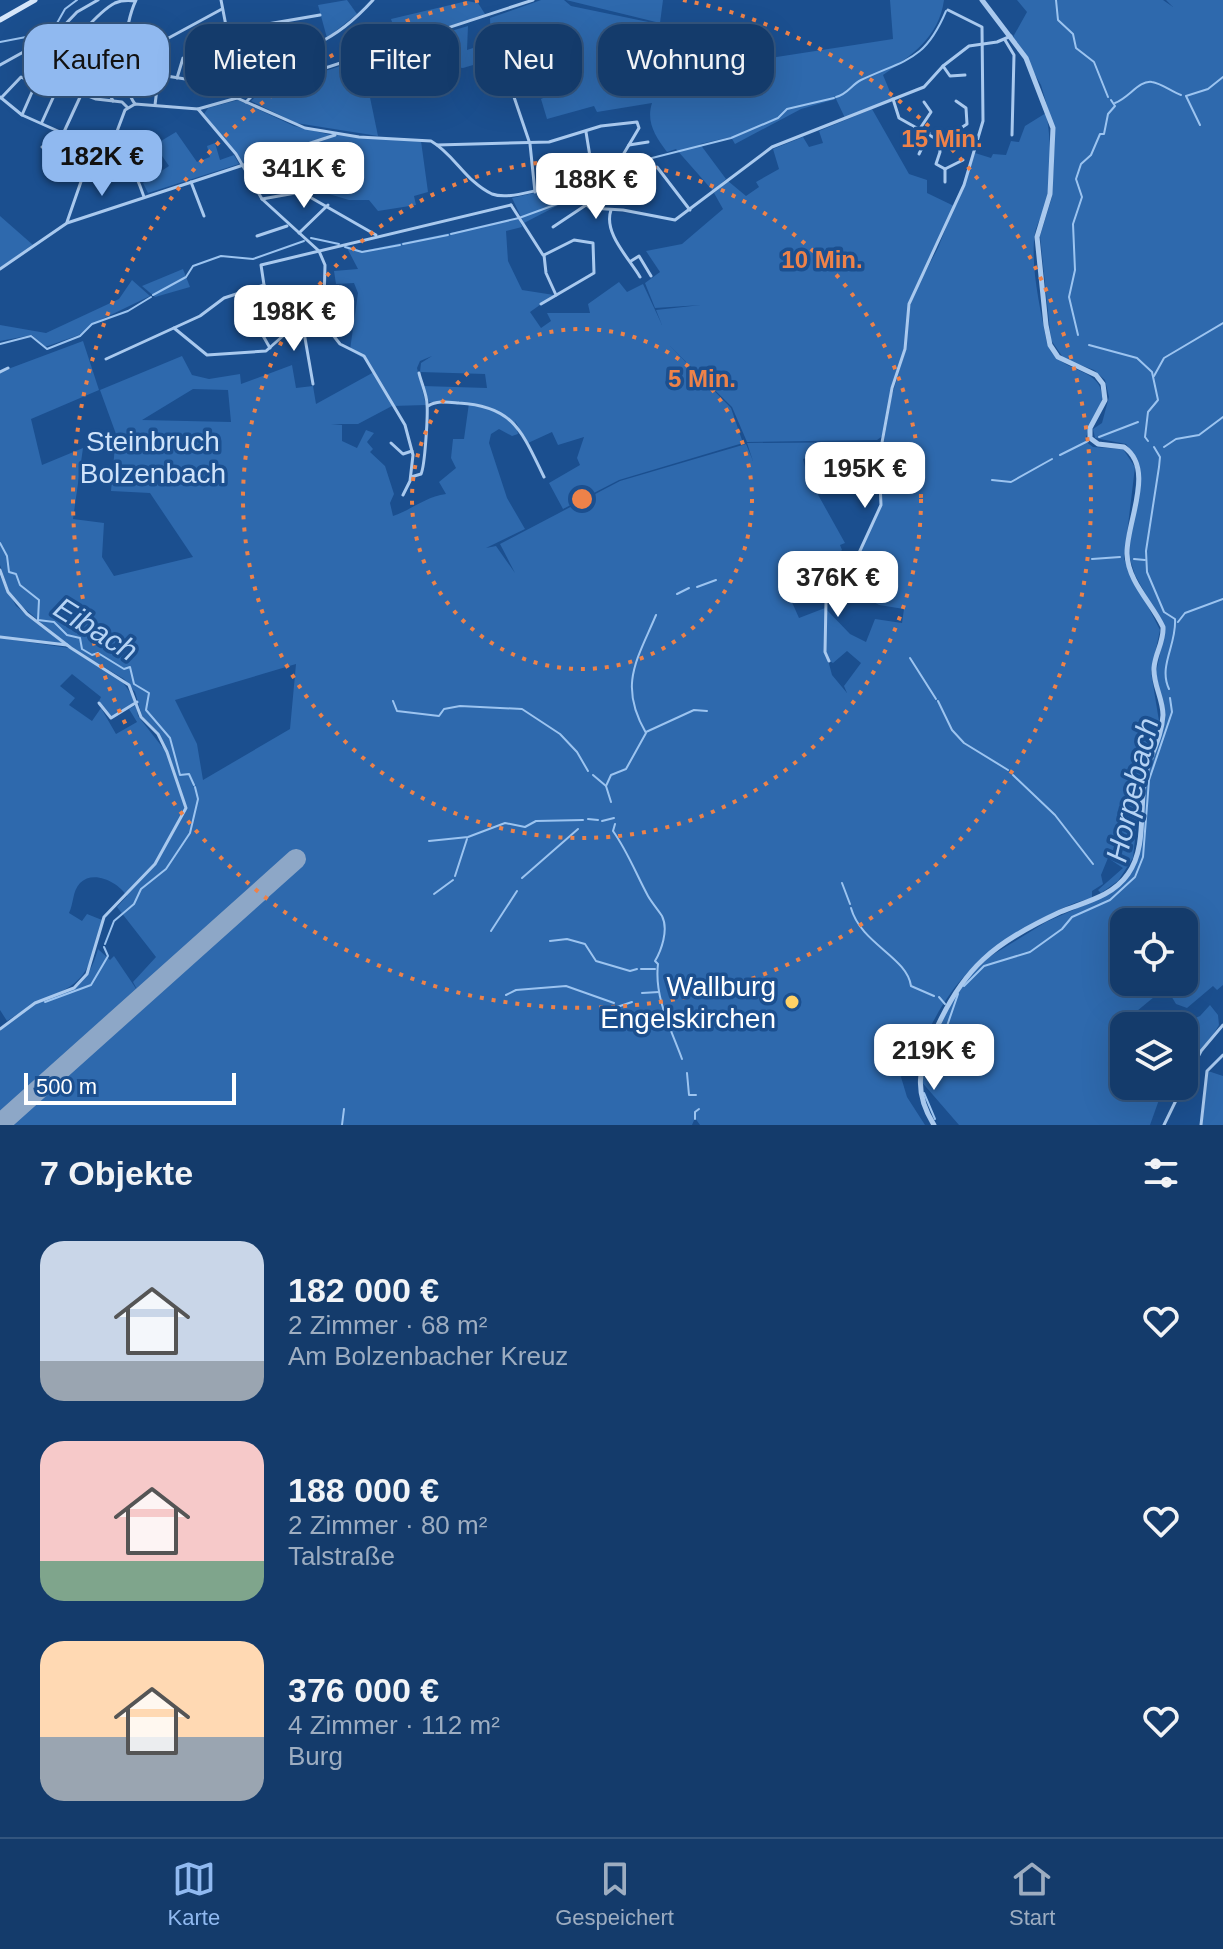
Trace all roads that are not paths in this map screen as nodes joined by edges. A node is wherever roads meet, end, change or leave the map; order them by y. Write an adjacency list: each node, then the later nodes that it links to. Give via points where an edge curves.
1 (35, 0): 12 (main road)
2 (135, 0): 10 (street, via 116,2); 36 (street, via 126,21)
3 (221, 0): 8 (street)
4 (373, 0): 16 (street)
5 (533, 0): 21 (street)
6 (982, 0): 15 (street)
7 (96, 1): 10 (street); 19 (street, via 56,34)
8 (222, 9): 11 (street, via 225,28 231,31); 14 (street)
9 (948, 10): 17 (street, via 981,25)
10 (100, 13): 13 (street)
11 (320, 15)
12 (0, 20)
13 (90, 24)
14 (169, 38)
15 (1008, 38): 17 (street); 54 (street, via 1014,55); 125 (street, via 1038,83 1055,140 1050,199 1037,243 1048,340 1058,357 1096,375 1103,384 1105,400 1090,438 1124,447 1137,464 1127,557 1163,627 1154,672 1162,723 1145,775 1137,853 1127,876 1104,895 1045,920 977,963 954,991 923,1059 918,1091)
16 (325, 41)
17 (983, 42): 20 (street); 109 (street, via 983,121 964,185 910,299 905,349)
18 (185, 57): 25 (street)
19 (0, 65)
20 (943, 66): 22 (street, via 950,76); 38 (street, via 930,84)
21 (325, 67)
22 (965, 75)
23 (169, 77): 25 (street)
24 (24, 78): 35 (street)
25 (177, 78): 26 (street)
26 (185, 79)
27 (30, 96): 47 (street)
28 (54, 96): 48 (street)
29 (81, 96): 52 (street)
30 (86, 96): 39 (street)
31 (110, 96): 39 (street)
32 (156, 96): 44 (street)
33 (252, 96): 42 (street)
34 (513, 96): 57 (street)
35 (0, 97): 47 (street)
36 (130, 97): 41 (street); 45 (street)
37 (237, 98): 42 (street); 46 (street)
38 (893, 99): 49 (street, via 899,118); 79 (street, via 772,147)
39 (113, 101): 41 (street)
40 (956, 101): 56 (street, via 966,108 967,124)
41 (122, 102): 45 (street)
42 (246, 102): 53 (street, via 296,125)
43 (924, 102): 49 (street, via 931,112)
44 (155, 105): 45 (street); 46 (street)
45 (131, 106): 60 (street)
46 (198, 109): 63 (street)
47 (22, 115): 48 (street)
48 (42, 123): 52 (street)
49 (921, 127): 51 (street)
50 (586, 132): 57 (street); 59 (street, via 632,120 638,123); 67 (street)
51 (929, 133): 56 (street); 61 (street)
52 (63, 134): 60 (street); 66 (street, via 42,147)
53 (338, 134): 58 (street); 63 (street)
54 (1012, 135)
55 (648, 142): 59 (street)
56 (940, 142): 65 (street, via 936,164)
57 (530, 144): 58 (street); 71 (street)
58 (437, 145): 73 (street, via 480,187)
59 (629, 145): 67 (street, via 617,165)
60 (108, 153): 66 (street); 72 (street, via 130,165)
61 (919, 154)
62 (963, 160): 65 (street)
63 (243, 167): 68 (street); 74 (street)
64 (657, 167): 79 (street)
65 (945, 169): 69 (street)
66 (84, 173): 81 (street)
67 (593, 176): 70 (street)
68 (191, 182): 72 (street); 80 (street)
69 (945, 182)
70 (576, 186): 71 (street); 77 (street)
71 (535, 192): 73 (street)
72 (144, 197): 81 (street)
73 (511, 197): 76 (street)
74 (262, 199): 75 (street, via 301,192); 82 (street)
75 (328, 205): 84 (street); 86 (street)
76 (511, 205): 86 (street); 88 (street)
77 (586, 205): 78 (street); 83 (street)
78 (612, 209): 79 (street, via 671,220); 89 (street, via 614,237)
79 (690, 210)
80 (204, 216)
81 (67, 223): 90 (street)
82 (287, 226): 84 (street); 85 (street)
83 (553, 227)
84 (299, 233): 87 (street)
85 (257, 236)
86 (380, 236): 87 (street)
87 (319, 251): 93 (street, via 261,265); 99 (street, via 325,265)
88 (544, 255): 94 (street); 94 (street, via 574,240 593,243 594,273)
89 (631, 261): 91 (street, via 639,256); 92 (street)
90 (0, 269)
91 (651, 276)
92 (640, 277)
93 (264, 285): 96 (street); 98 (street, via 224,298)
94 (556, 295): 95 (street)
95 (541, 304)
96 (267, 305): 97 (street, via 289,304); 100 (street, via 258,328)
97 (300, 322): 99 (street, via 313,321); 100 (street); 105 (street)
98 (174, 328): 100 (street, via 207,355); 101 (street)
99 (329, 330): 108 (street, via 371,365 402,419)
100 (270, 348)
101 (106, 359)
102 (8, 368): 103 (street)
103 (0, 372)
104 (419, 373): 106 (street)
105 (313, 384)
106 (428, 406): 111 (street, via 425,466); 112 (street, via 486,405 511,419)
107 (391, 443): 108 (street, via 403,454)
108 (412, 451): 111 (street)
109 (879, 459): 110 (street); 117 (street, via 879,514 853,566 824,607)
110 (818, 470)
111 (411, 477): 113 (street)
112 (544, 477)
113 (403, 495)
114 (0, 570): 116 (street, via 8,592 27,614)
115 (0, 637): 116 (street)
116 (67, 645): 118 (street, via 121,678)
117 (829, 661)
118 (137, 702): 119 (street, via 111,718); 121 (street, via 141,717 167,752 185,801 184,815 155,864 104,917 93,963 81,981 35,1003)
119 (99, 703)
120 (1223, 1025): 123 (street)
121 (0, 1029)
122 (1223, 1055): 127 (street, via 1207,1071)
123 (1198, 1057)
124 (1176, 1100): 126 (street)
125 (934, 1125)
126 (1164, 1125)
127 (1201, 1125)

